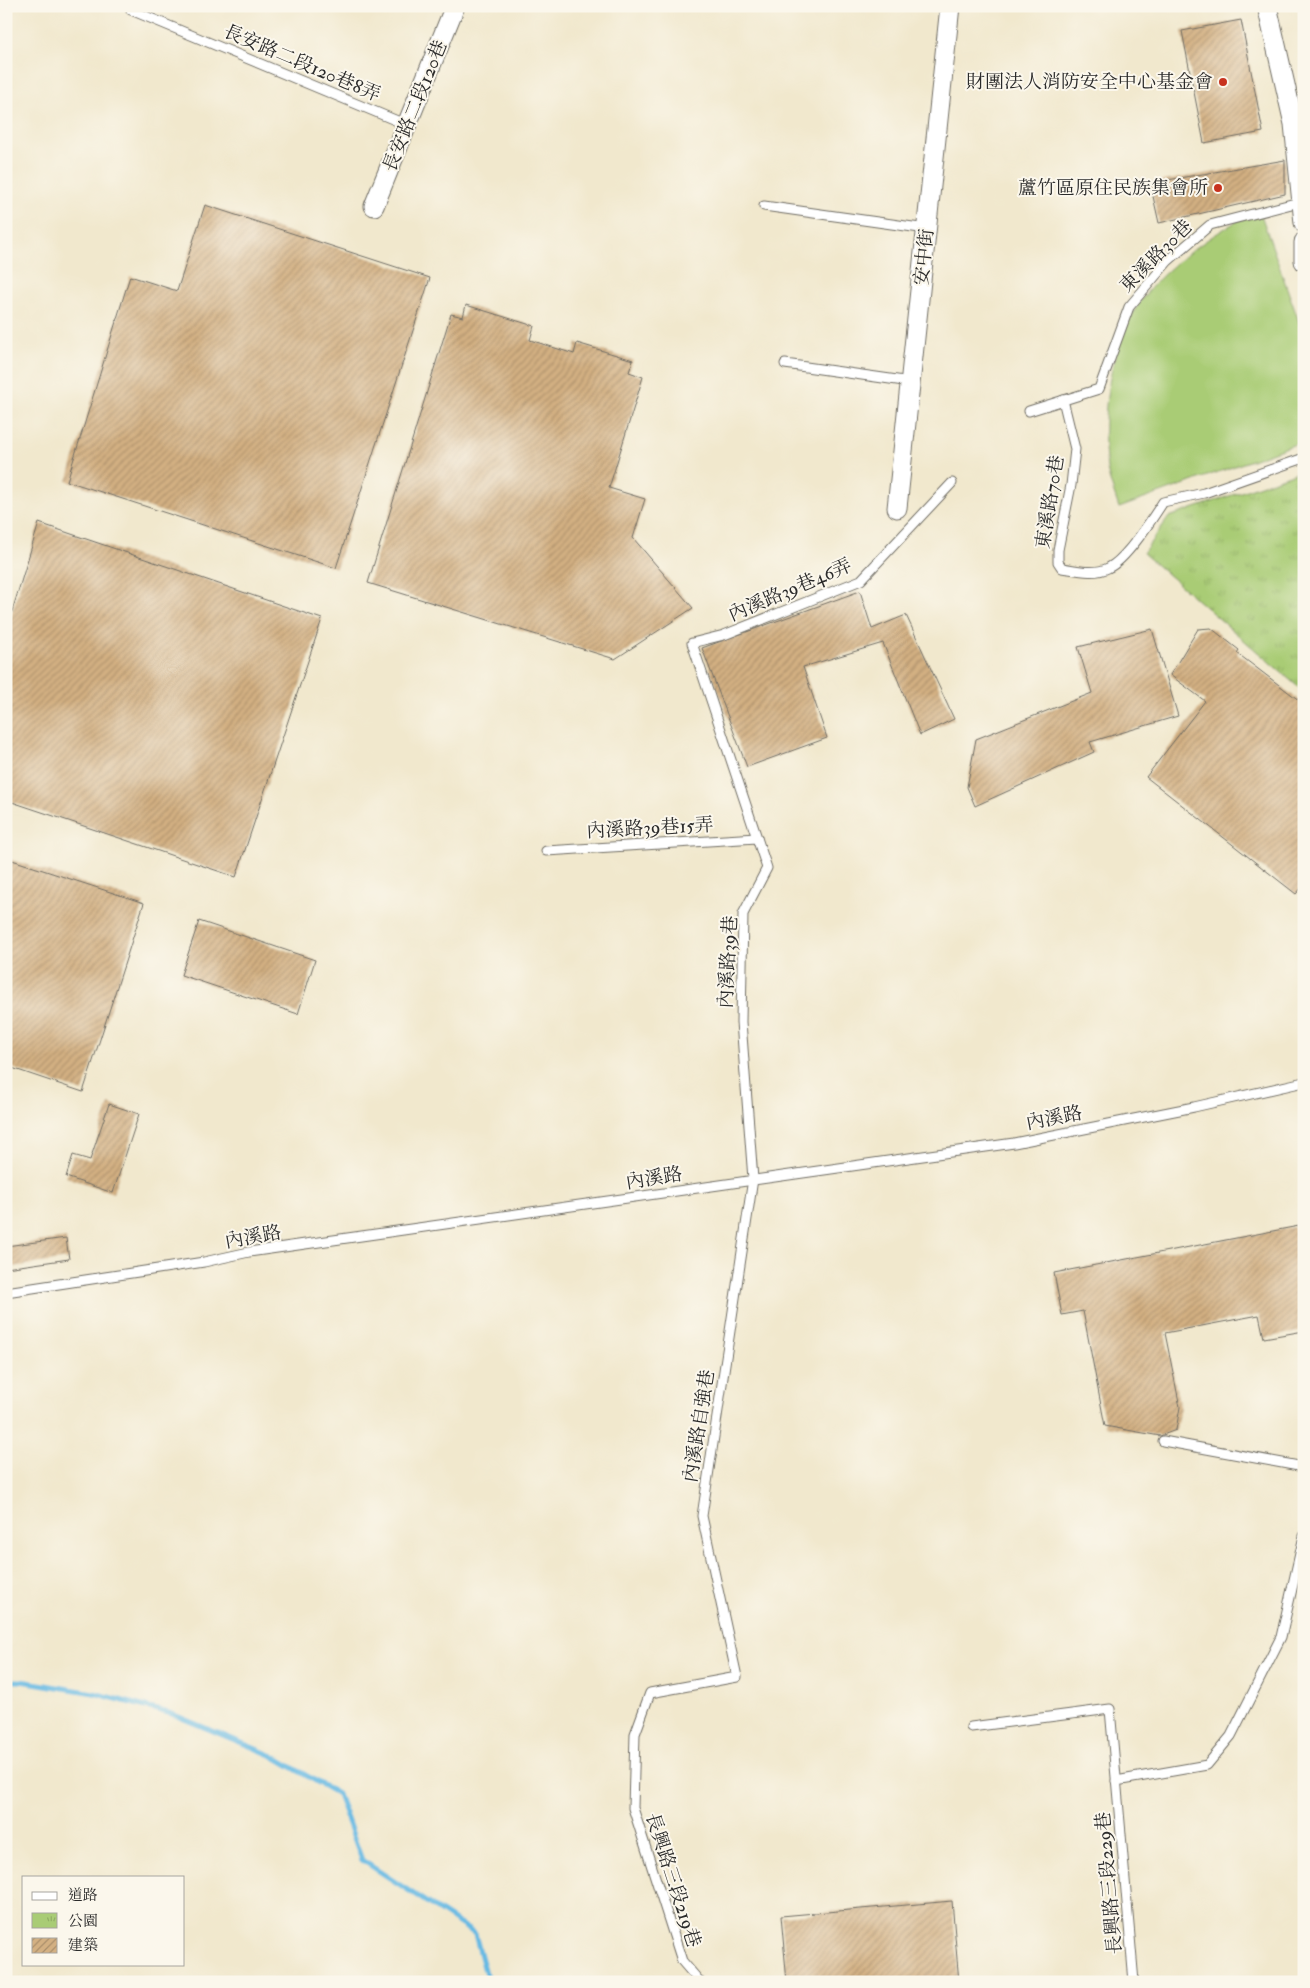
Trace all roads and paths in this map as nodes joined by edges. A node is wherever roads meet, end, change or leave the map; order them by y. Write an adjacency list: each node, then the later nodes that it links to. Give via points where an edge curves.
1 (131, 6): 5 (lane, 長安路二段120巷8弄, via 132,10)
2 (455, 6): 5 (street, 長安路二段120巷)
3 (950, 6): 10 (street, 安中街)
4 (1267, 6): 6 (street, via 1294,124 1297,172)
5 (407, 125): 7 (street, 長安路二段120巷)
6 (1303, 201): 9 (street); 15 (lane, 東溪路30巷, via 1210,225 1168,261 1129,307 1099,389)
7 (374, 206)
8 (764, 206): 10 (lane)
9 (1304, 223)
10 (927, 230): 14 (street, 安中街)
11 (1304, 242): 12 (street)
12 (1304, 262)
13 (785, 364): 14 (lane)
14 (911, 382): 19 (street, 安中街)
15 (1063, 400): 16 (lane, 東溪路30巷); 17 (lane, 東溪路70巷, via 1075,449 1072,485 1058,550 1058,562 1062,568 1094,572 1109,568 1147,527 1164,502 1204,493)
16 (1029, 411)
17 (1304, 458)
18 (952, 483): 20 (lane, 內溪路39巷46弄, via 861,580 724,635)
19 (898, 508)
20 (692, 643): 21 (lane, 內溪路39巷)
21 (757, 838): 22 (lane, 內溪路39巷15弄); 24 (lane, 內溪路39巷, via 767,868 743,914 741,1022)
22 (546, 850)
23 (1304, 1082): 24 (lane, 內溪路, via 1014,1143)
24 (753, 1179): 25 (lane, 內溪路, via 250,1252); 29 (lane, 內溪路自強巷, via 702,1516)
25 (6, 1292)
26 (1163, 1441): 27 (lane)
27 (1304, 1467)
28 (1304, 1536): 31 (lane, via 1280,1637 1231,1736 1207,1764)
29 (737, 1677): 32 (lane, 長興路三段219巷, via 650,1693 635,1734 632,1808 682,1961)
30 (971, 1728): 31 (lane, 長興路三段229巷, via 1110,1709)
31 (1116, 1781): 33 (lane, 長興路三段229巷)
32 (700, 1982)
33 (1134, 1982)

